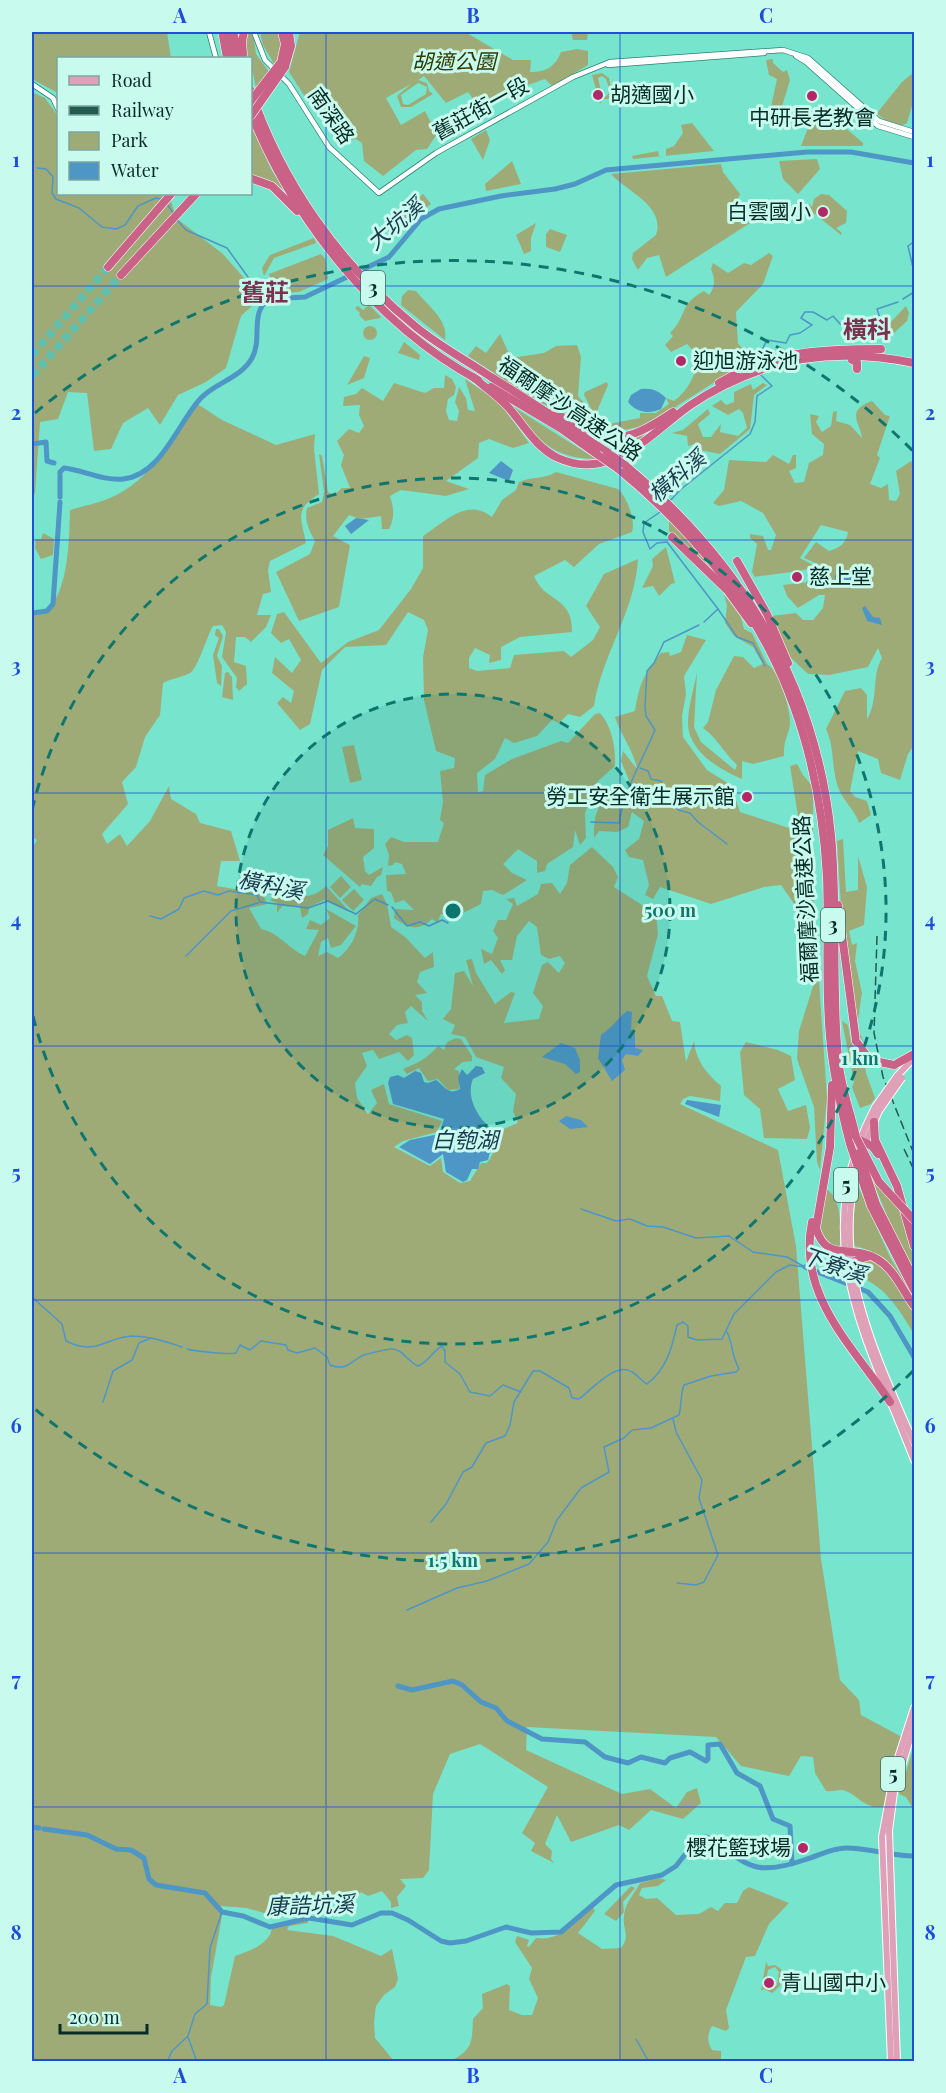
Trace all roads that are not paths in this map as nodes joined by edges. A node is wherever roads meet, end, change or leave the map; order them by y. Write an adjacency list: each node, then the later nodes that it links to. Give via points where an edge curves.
1 (209, 32): 8 (main road)
2 (224, 32): 9 (highway); 10 (highway)
3 (233, 32): 11 (highway)
4 (244, 32): 12 (highway)
5 (256, 32): 23 (main road, 南深路, via 261,52 292,88 329,147)
6 (282, 32): 13 (highway)
7 (289, 32): 13 (highway, via 290,53)
8 (216, 57)
9 (227, 57)
10 (234, 57)
11 (242, 57)
12 (242, 57)
13 (283, 65): 16 (highway, bridge); 18 (highway, bridge)
14 (32, 84): 17 (main road, via 53,98)
15 (252, 94): 22 (highway, 福爾摩沙高速公路 / 3)
16 (252, 100)
17 (57, 107)
18 (252, 114)
19 (252, 115): 22 (highway, 福爾摩沙高速公路 / 3)
20 (914, 134): 23 (main road, 舊莊街一段, via 878,126 793,55 764,53 605,64 436,153)
21 (252, 179): 22 (highway)
22 (288, 190): 33 (highway, 福爾摩沙高速公路 / 3, via 316,233 365,292); 35 (highway, 福爾摩沙高速公路 / 3, via 374,289 429,337)
23 (380, 193)
24 (170, 195): 26 (highway)
25 (193, 195): 26 (highway, via 124,272)
26 (116, 259): 27 (highway)
27 (108, 267)
28 (881, 349): 34 (highway, via 833,348 794,353 767,360)
29 (850, 360): 30 (highway); 32 (highway, via 857,363); 34 (highway, via 797,364)
30 (869, 360)
31 (915, 361): 34 (highway, via 870,353 820,353 767,363)
32 (857, 369)
33 (471, 376): 34 (highway, via 506,405 542,448 570,462 591,464 629,453 691,405); 36 (highway, 福爾摩沙高速公路 / 3)
34 (738, 376): 35 (highway, via 628,437 599,434)
35 (515, 392): 36 (highway, 福爾摩沙高速公路 / 3)
36 (602, 453): 37 (highway, 福爾摩沙高速公路 / 3, bridge)
37 (679, 519): 40 (highway, 福爾摩沙高速公路 / 3, via 736,591); 41 (highway, 福爾摩沙高速公路 / 3, via 731,573 764,623)
38 (672, 537): 40 (highway, via 727,590)
39 (737, 561): 41 (highway, via 778,637)
40 (766, 643): 43 (highway, 福爾摩沙高速公路 / 3, via 797,711 817,790 827,879)
41 (807, 718): 42 (highway, 福爾摩沙高速公路 / 3, via 824,786)
42 (834, 878): 44 (highway, bridge, via 856,1041 870,1060 894,1065); 49 (highway, 福爾摩沙高速公路 / 3, via 834,1015 838,1060)
43 (830, 1039): 50 (highway, via 833,1119); 58 (highway, 福爾摩沙高速公路 / 3, bridge, via 850,1144 875,1216)
44 (915, 1056): 46 (main road, 5)
45 (915, 1064): 46 (main road, 5)
46 (900, 1077): 47 (main road, 5, bridge)
47 (877, 1109): 48 (main road, 5); 49 (main road, 5)
48 (874, 1122): 49 (main road, 5); 51 (highway, via 875,1140)
49 (859, 1138): 51 (highway); 52 (highway, bridge, via 879,1182); 54 (main road, 5, via 846,1186 843,1216); 57 (highway, 福爾摩沙高速公路 / 3, bridge, via 876,1204)
50 (827, 1159): 54 (highway, via 816,1228 826,1248); 61 (highway, via 810,1241 816,1287 829,1316)
51 (888, 1168): 53 (highway)
52 (914, 1220)
53 (915, 1246)
54 (847, 1250): 55 (highway); 56 (main road, 5)
55 (871, 1256): 56 (highway, via 859,1258); 59 (highway, via 890,1270)
56 (849, 1269): 60 (main road, 5)
57 (915, 1279)
58 (915, 1290)
59 (915, 1306)
60 (858, 1307): 61 (main road, 5); 62 (main road, 5)
61 (890, 1402): 63 (main road, 5)
62 (915, 1443)
63 (915, 1460)
64 (915, 1708): 66 (main road, 5)
65 (915, 1726): 66 (main road, 5)
66 (909, 1735): 67 (main road, 5, via 894,1792)
67 (885, 1859): 68 (main road, 5); 69 (main road, 5)
68 (891, 2061)
69 (897, 2061)

